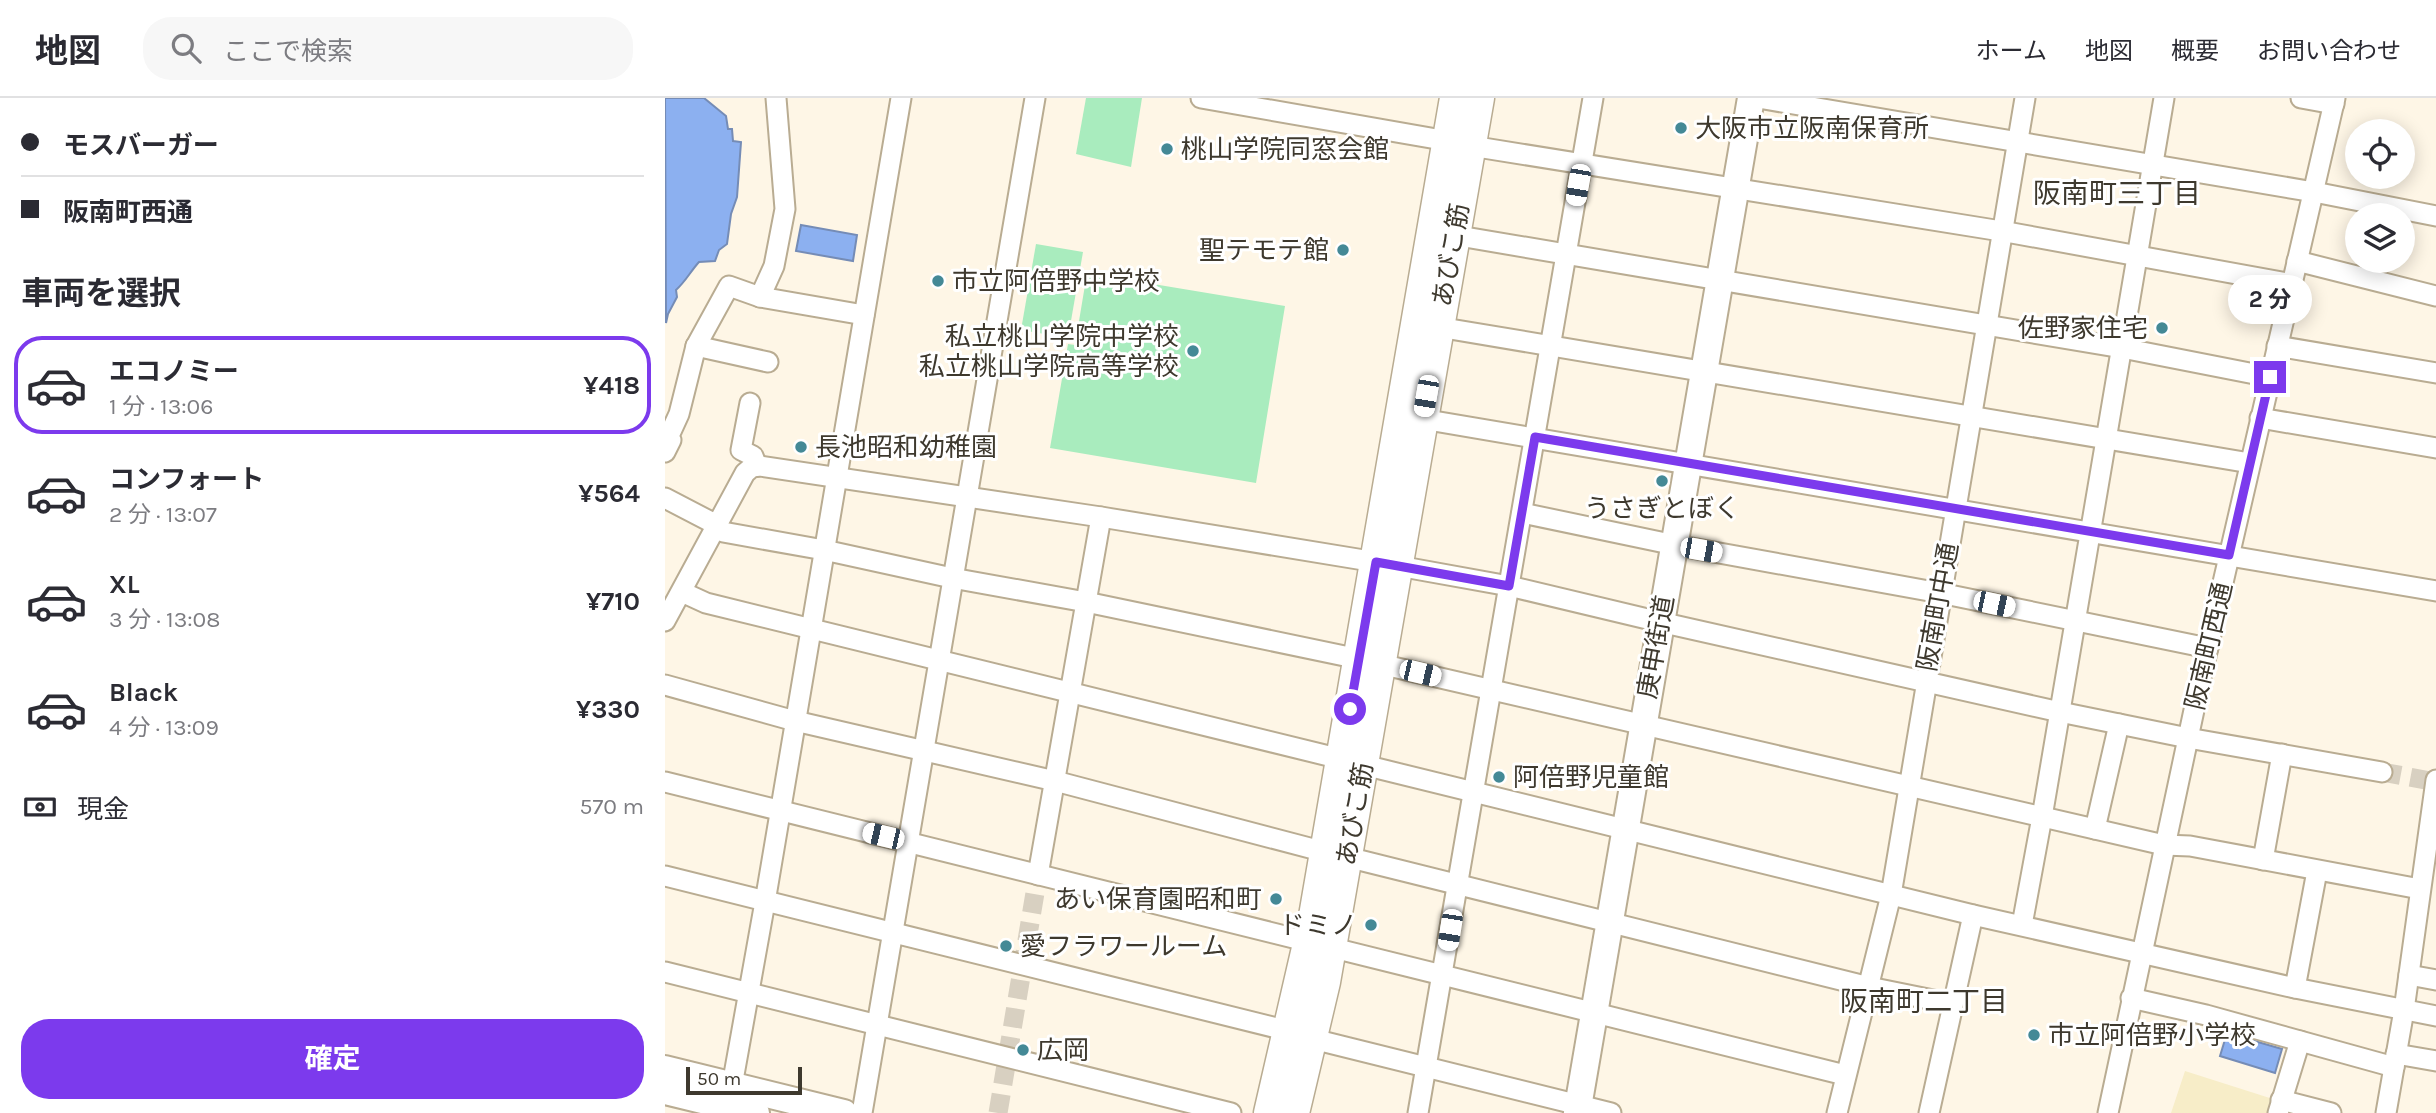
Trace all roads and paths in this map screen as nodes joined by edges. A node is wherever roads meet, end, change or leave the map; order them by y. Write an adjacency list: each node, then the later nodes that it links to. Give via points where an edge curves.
1 (776, 98): 29 (street, via 786,209 773,266)
2 (901, 98): 30 (street)
3 (1034, 98): 54 (street)
4 (1201, 98): 15 (street)
5 (1455, 98): 15 (main road, あびこ筋)
6 (1479, 98): 15 (main road, あびこ筋)
7 (1593, 98): 16 (street)
8 (1751, 98): 18 (street, 庚申街道)
9 (1758, 98): 14 (street)
10 (2025, 98): 14 (street, 阪南町中通)
11 (2164, 98): 17 (street)
12 (2301, 98): 13 (street)
13 (2334, 101): 19 (street, 阪南町西通)
14 (2017, 142): 17 (street); 21 (street, 阪南町中通)
15 (1459, 144): 16 (street); 22 (main road, あびこ筋); 63 (main road, あびこ筋)
16 (1582, 162): 18 (street); 23 (street)
17 (2152, 165): 19 (street); 24 (street)
18 (1735, 188): 21 (street); 26 (street, 庚申街道)
19 (2314, 192): 20 (street); 25 (street, 阪南町西通)
20 (2436, 216)
21 (2001, 231): 24 (street); 31 (street, 阪南町中通)
22 (1453, 235): 23 (street); 32 (main road, あびこ筋)
23 (1566, 253): 26 (street); 34 (street)
24 (2137, 257): 27 (street); 36 (street)
25 (2297, 261): 27 (street, 阪南町西通); 28 (street)
26 (1720, 280): 31 (street); 38 (street, 庚申街道)
27 (2292, 284): 35 (street, 阪南町西通)
28 (2436, 296)
29 (760, 297): 30 (street); 33 (street, via 729,286)
30 (864, 315): 52 (street)
31 (1985, 325): 36 (street); 42 (street, 阪南町中通)
32 (1438, 327): 34 (street); 44 (main road, あびこ筋)
33 (696, 346): 37 (street); 48 (street)
34 (1550, 346): 38 (street); 45 (street)
35 (2277, 346): 39 (street); 40 (street, 阪南町西通)
36 (2122, 348): 40 (street); 46 (street)
37 (768, 362)
38 (1705, 371): 42 (street); 49 (street, 庚申街道)
39 (2436, 373)
40 (2270, 377): 43 (street, 阪南町西通)
41 (750, 403): 51 (street, via 741,450 753,456)
42 (1970, 416): 46 (street); 55 (street, 阪南町中通)
43 (2260, 418): 47 (street); 50 (street, 阪南町西通)
44 (1422, 419): 45 (street); 63 (main road, あびこ筋)
45 (1535, 437): 49 (street); 56 (street)
46 (2106, 439): 50 (street); 59 (street)
47 (2436, 449)
48 (665, 452)
49 (1690, 463): 55 (street); 60 (street, 庚申街道)
50 (2251, 463): 62 (street, 阪南町西通)
51 (757, 466): 52 (street); 58 (street, via 747,471)
52 (836, 478): 54 (street); 61 (street)
53 (665, 498): 58 (street)
54 (965, 498): 57 (street); 64 (street)
55 (1954, 509): 59 (street); 68 (street, 阪南町中通)
56 (1522, 513): 60 (street); 65 (street)
57 (1101, 517): 63 (street); 69 (street)
58 (717, 525): 61 (street, via 723,532); 67 (street)
59 (2091, 531): 62 (street); 71 (street)
60 (1675, 545): 68 (street); 72 (street, 庚申街道)
61 (824, 550): 64 (street); 73 (street)
62 (2229, 555): 66 (street); 74 (street, 阪南町西通)
63 (1387, 564): 65 (street); 76 (main road, あびこ筋)
64 (952, 578): 69 (street); 75 (street)
65 (1509, 586): 72 (street); 79 (street)
66 (2436, 591)
67 (682, 592): 70 (street); 73 (street, via 706,603)
68 (1940, 593): 71 (street); 77 (street, 阪南町中通)
69 (1086, 602): 76 (street); 80 (street)
70 (665, 621)
71 (2076, 621): 74 (street); 81 (street)
72 (1660, 622): 77 (street); 83 (street, 庚申街道)
73 (811, 629): 75 (street); 82 (street)
74 (2208, 648): 85 (street, 阪南町西通)
75 (938, 661): 80 (street); 86 (street)
76 (1370, 662): 79 (street); 88 (main road, あびこ筋)
77 (1925, 681): 81 (street); 93 (street, 阪南町中通)
78 (665, 685): 82 (street)
79 (1491, 690): 83 (street); 94 (street)
80 (1070, 693): 88 (street); 91 (street)
81 (2060, 712): 84 (street); 96 (street)
82 (795, 721): 86 (street); 95 (street)
83 (1642, 724): 93 (street); 97 (street, 庚申街道)
84 (2119, 724): 85 (street); 98 (street)
85 (2188, 738): 87 (street); 100 (street, 阪南町西通)
86 (924, 751): 91 (street); 99 (street)
87 (2282, 754): 89 (street); 103 (street)
88 (1352, 762): 94 (street); 102 (main road, あびこ筋)
89 (2382, 772)
90 (2436, 780): 101 (street)
91 (1055, 781): 102 (street); 105 (street)
92 (665, 782): 95 (street)
93 (1907, 786): 96 (street); 109 (street, 阪南町中通)
94 (1474, 791): 97 (street); 107 (street)
95 (780, 812): 99 (street); 110 (street)
96 (2042, 817): 98 (street); 115 (street)
97 (1625, 828): 109 (street); 113 (street, 庚申街道)
98 (2095, 829): 100 (street)
99 (909, 842): 105 (street); 116 (street)
100 (2164, 845): 103 (street); 118 (street, 阪南町西通)
101 (2431, 851): 108 (street)
102 (1336, 855): 107 (street); 117 (main road, あびこ筋)
103 (2263, 860): 104 (street)
104 (2318, 871): 108 (street); 124 (street)
105 (1038, 875): 117 (street)
106 (665, 876): 110 (street)
107 (1458, 883): 113 (street); 121 (street)
108 (2420, 889): 112 (street)
109 (1891, 895): 111 (street); 123 (street, 阪南町中通)
110 (765, 902): 116 (street); 125 (street)
111 (1973, 915): 115 (street); 127 (street)
112 (2416, 918): 114 (street); 120 (street)
113 (1609, 922): 123 (street); 129 (street, 庚申街道)
114 (2436, 922)
115 (2022, 925): 118 (street)
116 (893, 935): 131 (street); 132 (street)
117 (1320, 945): 121 (street); 132 (main road, あびこ筋)
118 (2141, 951): 124 (street); 126 (street, 阪南町西通)
119 (665, 972): 125 (street)
120 (2409, 975): 122 (street); 128 (street)
121 (1442, 976): 129 (street); 136 (street)
122 (2436, 980)
123 (1869, 987): 127 (street); 138 (street, 阪南町中通)
124 (2295, 988): 128 (street)
125 (749, 993): 131 (street); 140 (street)
126 (2131, 998): 133 (street); 153 (street, 阪南町西通)
127 (1953, 1004): 152 (street)
128 (2404, 1010): 130 (street); 134 (street)
129 (1594, 1012): 138 (street); 142 (street, 庚申街道)
130 (2436, 1016)
131 (878, 1026): 145 (street); 146 (street)
132 (1301, 1035): 136 (street); 147 (main road, あびこ筋); 148 (main road, あびこ筋)
133 (2300, 1041): 134 (street); 141 (street)
134 (2395, 1061): 135 (street); 155 (street)
135 (2436, 1061)
136 (1426, 1067): 142 (street); 149 (street)
137 (665, 1069): 140 (street)
138 (1845, 1075): 151 (street, 阪南町中通)
139 (665, 1091): 140 (street)
140 (729, 1101): 143 (street); 144 (street)
141 (2280, 1107): 154 (street)
142 (1578, 1109): 150 (street)
143 (756, 1113)
144 (844, 1113)
145 (862, 1113)
146 (1231, 1113)
147 (1269, 1113)
148 (1294, 1113)
149 (1418, 1113)
150 (1611, 1113)
151 (1837, 1113)
152 (1929, 1113)
153 (2108, 1113)
154 (2331, 1113)
155 (2386, 1113)

